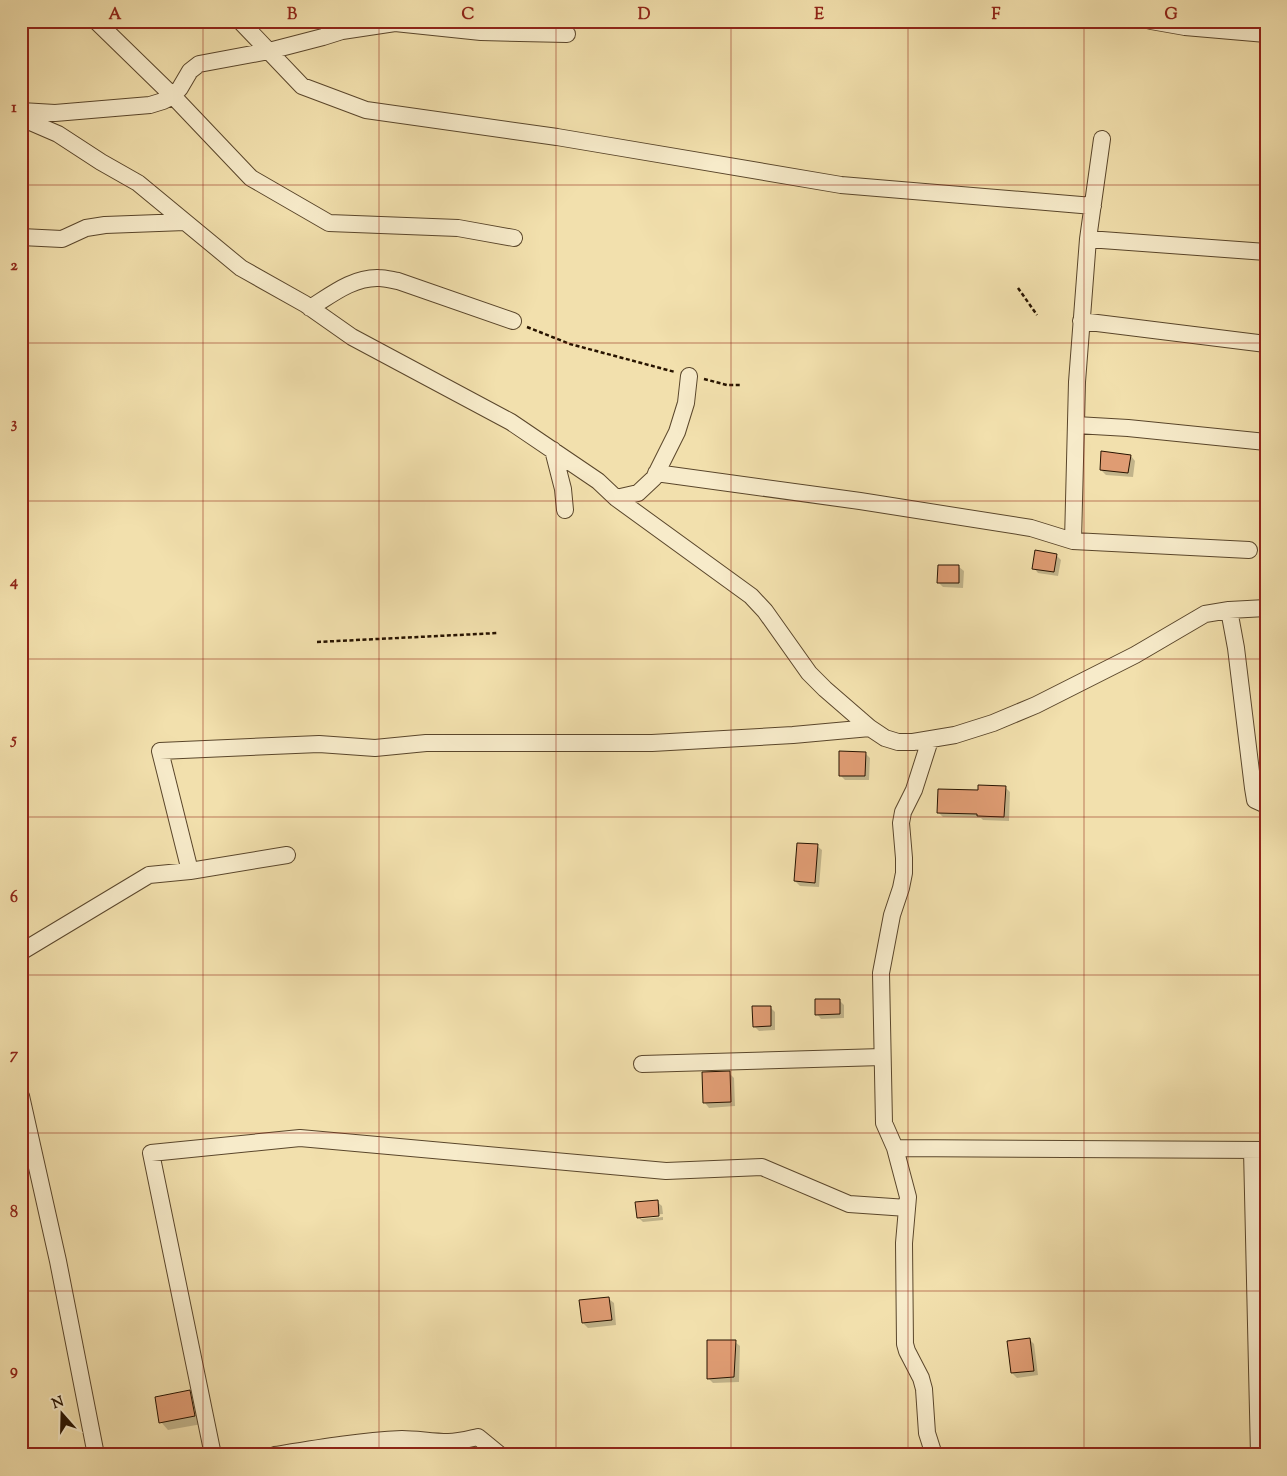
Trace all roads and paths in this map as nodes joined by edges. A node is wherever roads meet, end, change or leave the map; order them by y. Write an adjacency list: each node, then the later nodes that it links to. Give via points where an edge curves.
1 (96, 21): 7 (street)
2 (240, 21): 6 (street)
3 (1151, 21): 5 (street)
4 (566, 34): 6 (street, via 481,32 394,23 342,31)
5 (1266, 34)
6 (269, 51): 7 (street, via 199,64 190,71); 11 (street, via 302,86 366,110 557,136 841,185)
7 (173, 96): 8 (street, via 150,105 55,113); 14 (street, via 252,178 330,223 458,228)
8 (21, 111)
9 (21, 118): 12 (street, via 58,134 138,183)
10 (1102, 140): 11 (street)
11 (1092, 206): 15 (street)
12 (185, 222): 13 (street, via 104,225 86,228 62,239); 18 (street, via 241,268)
13 (21, 236)
14 (514, 238)
15 (1088, 239): 16 (street); 21 (street)
16 (1266, 252)
17 (1018, 288): 19 (path)
18 (310, 308): 20 (street, via 350,283 379,278 398,281); 27 (street, via 352,337 511,422)
19 (1037, 315)
20 (513, 321): 23 (path, via 570,344)
21 (1081, 321): 22 (street); 25 (street)
22 (1266, 344)
23 (689, 376): 24 (path); 28 (street, via 686,403)
24 (740, 385)
25 (1076, 425): 26 (street); 31 (street)
26 (1266, 442)
27 (553, 450): 29 (street, via 598,481); 30 (street)
28 (656, 472): 29 (street, via 638,493); 31 (street, via 1031,528)
29 (616, 498): 37 (street, via 751,596 809,673)
30 (565, 510)
31 (1073, 541): 32 (street)
32 (1249, 550)
33 (1266, 608): 34 (street)
34 (1229, 610): 38 (street, via 1205,614 1135,655 1036,705 993,723); 39 (street, via 1255,800)
35 (498, 634): 36 (path)
36 (317, 642)
37 (870, 728): 38 (street, via 898,742); 41 (street, via 652,743 426,743 375,748 319,744 160,751)
38 (930, 740): 43 (street, via 901,824 904,873 881,973)
39 (1266, 805)
40 (287, 855): 41 (street)
41 (190, 871): 42 (street, via 149,875)
42 (21, 952)
43 (882, 1057): 44 (street); 46 (street, via 884,1123)
44 (642, 1064)
45 (21, 1096): 50 (street)
46 (895, 1148): 47 (street); 48 (street, via 906,1185)
47 (1259, 1150): 49 (street)
48 (907, 1208): 51 (street, via 849,1204 762,1167 666,1171 300,1138 152,1153); 54 (street, via 905,1344 924,1389 927,1433)
49 (1262, 1382): 55 (street)
50 (96, 1455)
51 (212, 1455)
52 (275, 1455): 53 (street, via 346,1443 401,1439 448,1442 478,1437)
53 (500, 1455)
54 (934, 1455)
55 (1259, 1455)

